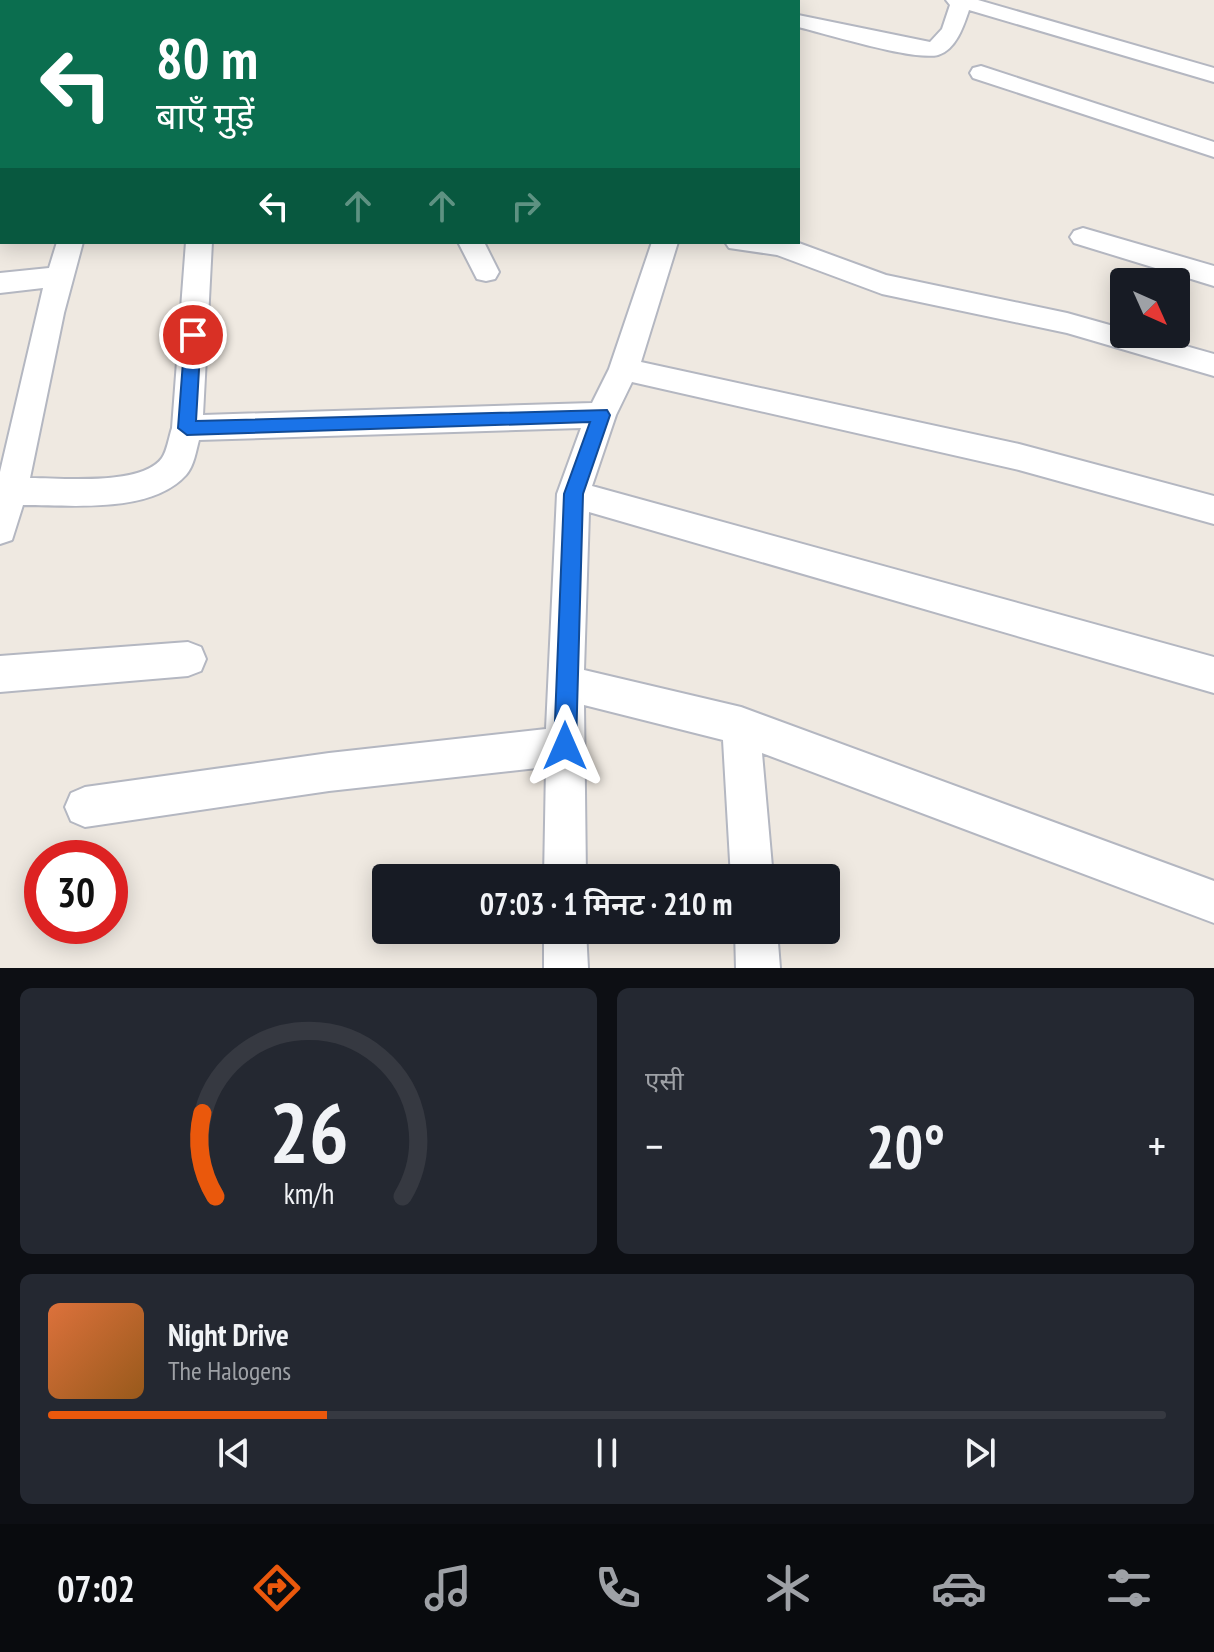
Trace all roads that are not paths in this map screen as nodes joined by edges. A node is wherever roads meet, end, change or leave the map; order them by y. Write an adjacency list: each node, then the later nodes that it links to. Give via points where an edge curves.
1 (959, 1): 2 (street, via 952,31 935,49); 4 (street)
2 (800, 21)
3 (981, 73): 5 (street)
4 (1214, 75)
5 (1214, 150)
6 (1083, 237): 13 (street)
7 (69, 244): 14 (street)
8 (199, 244): 19 (street)
9 (472, 244): 12 (street)
10 (664, 244): 17 (street)
11 (759, 244): 16 (street, via 780,246 882,284 1067,323)
12 (486, 272)
13 (1214, 276)
14 (58, 277): 15 (street); 20 (street)
15 (0, 283)
16 (1214, 365)
17 (624, 369): 18 (street); 22 (street, via 1019,457)
18 (601, 415): 19 (street); 21 (street)
19 (187, 428): 20 (street, via 176,465 157,480 128,490)
20 (12, 492): 23 (street)
21 (573, 494): 26 (street); 27 (street)
22 (1214, 510)
23 (0, 530)
24 (188, 659): 25 (street)
25 (0, 674)
26 (1214, 675)
27 (565, 683): 28 (street); 29 (street)
28 (741, 726): 32 (street); 33 (street)
29 (565, 746): 30 (street); 31 (street)
30 (85, 807)
31 (565, 864)
32 (751, 864)
33 (1214, 902)
34 (565, 944): 36 (street)
35 (757, 944): 37 (street)
36 (566, 968)
37 (758, 968)

